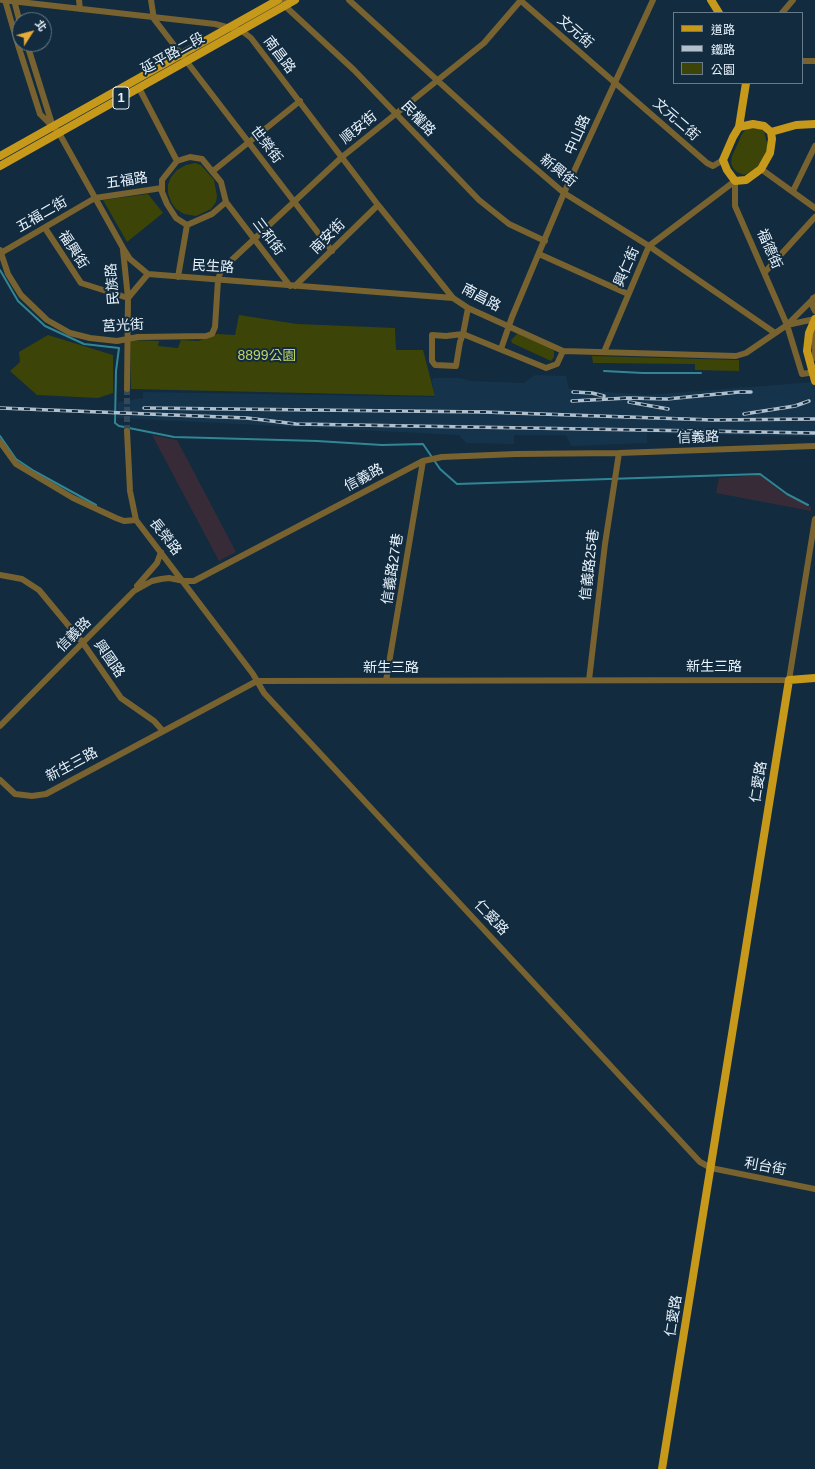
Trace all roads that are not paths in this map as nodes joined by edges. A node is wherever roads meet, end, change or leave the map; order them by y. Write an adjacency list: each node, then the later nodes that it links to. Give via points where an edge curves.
1 (4, 0): 11 (street); 32 (street, via 40,114)
2 (79, 0): 13 (street)
3 (151, 0): 17 (street)
4 (278, 0): 18 (main road, 延平路二段 / 1)
5 (295, 0): 12 (main road, 延平路二段 / 1)
6 (349, 0): 25 (street, 新興街)
7 (520, 0): 25 (street, 順安街, via 484,44); 26 (street, 文元街)
8 (653, 0): 26 (street, 中山路)
9 (711, 0): 15 (main road)
10 (793, 0): 16 (street)
11 (14, 1): 13 (street); 14 (street)
12 (284, 3): 19 (main road, 延平路二段 / 1); 30 (street, 民權路)
13 (80, 9): 17 (street)
14 (17, 12)
15 (718, 12)
16 (783, 12)
17 (152, 16): 18 (street); 21 (street, 世榮街)
18 (230, 27): 19 (street); 21 (main road, 延平路二段 / 1)
19 (242, 30): 22 (main road, 延平路二段 / 1); 29 (street, 南昌路)
20 (30, 52): 32 (street)
21 (180, 55): 22 (street, 世榮街); 32 (main road, 延平路二段 / 1)
22 (187, 61): 28 (main road, 延平路二段 / 1); 36 (street, 世榮街)
23 (803, 61): 24 (street)
24 (815, 61)
25 (438, 81): 30 (street, 順安街); 48 (street, 新興街)
26 (615, 83): 40 (street, 文元二街, via 707,163 714,166); 48 (street, 中山路)
27 (746, 84): 33 (main road)
28 (139, 88): 35 (main road, 延平路二段 / 1); 41 (street)
29 (300, 102): 36 (street); 39 (street, 南昌路)
30 (396, 114): 39 (street, 順安街); 58 (street, 民權路, via 479,200 508,224)
31 (815, 124): 34 (main road, via 796,125)
32 (53, 126): 35 (street); 38 (main road, 延平路二段 / 1)
33 (740, 128): 34 (main road, via 753,124 764,126); 40 (main road)
34 (771, 132): 43 (main road, via 770,153)
35 (59, 133): 42 (main road, 延平路二段 / 1); 49 (street)
36 (249, 142): 44 (street); 50 (street, 世榮街)
37 (815, 146): 47 (street)
38 (0, 156)
39 (342, 157): 50 (street, 順安街); 52 (street, 南昌路)
40 (724, 160): 45 (main road, 福德街)
41 (177, 161): 44 (street, via 190,156 196,157 202,159); 46 (street, via 162,180)
42 (0, 166)
43 (761, 169): 45 (main road, via 746,180); 47 (street)
44 (213, 171): 51 (street, via 221,182)
45 (735, 181): 59 (street, 興仁街); 64 (street, 福德街, via 735,206)
46 (162, 188): 49 (street, 五福路); 55 (street, via 167,204 176,218)
47 (793, 191): 53 (street)
48 (564, 193): 58 (street, 中山路); 59 (street, 新興街)
49 (95, 198): 56 (street, 五福二街); 60 (street)
50 (295, 201): 57 (street, 順安街); 62 (street, 世榮街)
51 (226, 202): 55 (street, via 212,214); 57 (street, 三和街)
52 (378, 205): 62 (street, 南安街); 71 (street, 南昌路)
53 (815, 208)
54 (815, 217): 64 (street)
55 (188, 224): 66 (street)
56 (45, 228): 61 (street, 五福二街); 70 (street, 福興街, via 81,283)
57 (255, 238): 67 (street, 順安街, via 221,270); 68 (street, 三和街)
58 (545, 241): 63 (street, 中山路)
59 (649, 246): 69 (street, 興仁街); 78 (street, 新興街)
60 (123, 248): 65 (street, via 130,259); 70 (street, 民族路)
61 (0, 251): 81 (street, 莒光街, via 8,274 20,295 48,320 70,333 90,338 117,341)
62 (332, 251): 68 (street, 南安街)
63 (540, 254): 69 (street); 77 (street, 中山路)
64 (765, 272): 76 (street, 福德街)
65 (148, 274): 66 (street, 民生路); 70 (street)
66 (178, 277): 67 (street, 民生路)
67 (218, 280): 68 (street, 民生路); 81 (street, 莒光街, via 215,327 212,334)
68 (293, 286): 71 (street, 民生路)
69 (628, 294): 84 (street, 興仁街)
70 (128, 298): 81 (street, 民族路)
71 (453, 298): 73 (street, 南昌路)
72 (814, 298): 74 (street, via 812,305); 76 (street)
73 (468, 308): 77 (street, 南昌路); 80 (street)
74 (815, 311)
75 (815, 319): 76 (street); 87 (main road, bridge, via 809,334 807,351)
76 (787, 325): 78 (street, 南昌路); 86 (street, 福德街, via 802,374)
77 (509, 326): 82 (street, 中山路); 83 (street, 南昌路)
78 (775, 333): 84 (street, 南昌路, via 746,353 736,356)
79 (815, 333): 85 (street)
80 (463, 334): 80 (street, via 432,335 432,360 435,365 456,366); 82 (street)
81 (126, 339): 88 (street, 民族路)
82 (501, 349): 83 (street, via 546,368 557,364)
83 (563, 351): 84 (street, 南昌路)
84 (604, 352)
85 (815, 358)
86 (815, 372)
87 (815, 381)
88 (127, 389)
89 (127, 431): 95 (street, via 130,490)
90 (0, 442): 95 (street, 長榮路, via 16,464 72,498 124,521)
91 (815, 446): 92 (street, 信義路)
92 (619, 453): 93 (street, 信義路, via 442,457); 103 (street, 信義路25巷, via 604,544)
93 (423, 461): 98 (street, 信義路, via 233,562 194,581); 102 (street, 信義路27巷)
94 (815, 519): 104 (street, 仁愛路)
95 (136, 520): 96 (street, 長榮路)
96 (161, 552): 98 (street, 長榮路); 99 (street, via 157,563)
97 (0, 574): 100 (street, 興國路, via 15,576 33,585 62,615)
98 (184, 581): 99 (street, 信義路, via 161,579); 105 (street, 長榮路)
99 (134, 591): 100 (street, 信義路)
100 (83, 643): 106 (street, 信義路); 107 (street, 興國路, via 121,698 154,721)
101 (815, 678): 104 (main road, 新生三路)
102 (386, 680): 103 (street, 新生三路); 105 (street, 新生三路)
103 (589, 680): 104 (street, 新生三路)
104 (789, 680): 109 (main road, 仁愛路)
105 (256, 681): 107 (street, 新生三路); 109 (street, 仁愛路, via 264,693 584,1038 700,1162)
106 (0, 726)
107 (163, 731): 108 (street, 新生三路, via 46,794 15,794)
108 (0, 780)
109 (710, 1168): 110 (street, 利台街); 111 (main road, 仁愛路)
110 (815, 1188)
111 (662, 1469)

